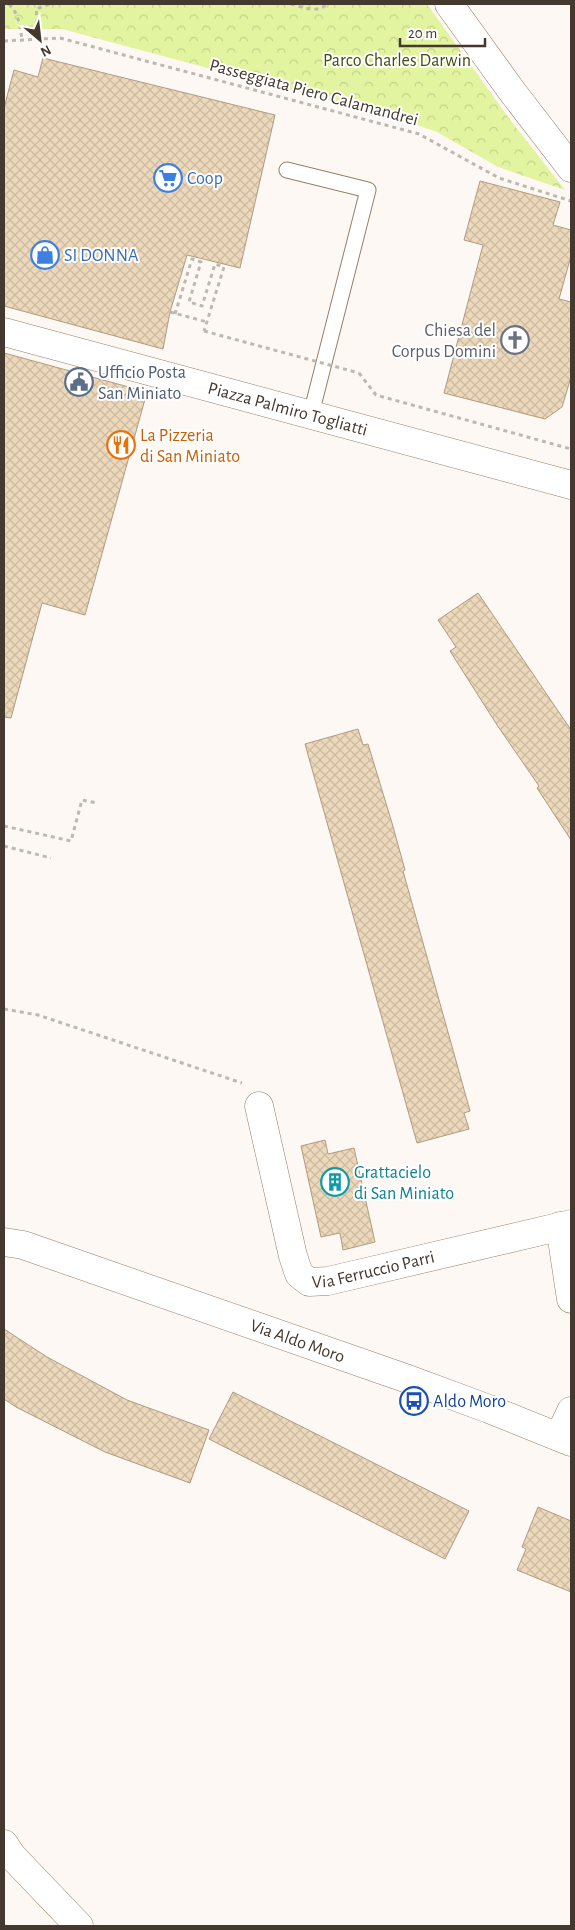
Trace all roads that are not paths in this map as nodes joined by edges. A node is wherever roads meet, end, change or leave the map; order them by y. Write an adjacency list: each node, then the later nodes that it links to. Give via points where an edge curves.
1 (449, 4): 2 (street)
2 (571, 168)
3 (287, 170): 5 (lane, via 368,190)
4 (4, 332): 5 (street, Piazza Palmiro Togliatti)
5 (311, 414): 6 (street, Piazza Palmiro Togliatti)
6 (571, 485)
7 (259, 1106): 8 (street, Via Ferruccio Parri, via 293,1256 299,1274 310,1282 328,1281)
8 (566, 1225): 10 (street, Via Ferruccio Parri)
9 (10, 1239): 12 (street, Via Aldo Moro, via 406,1378)
10 (571, 1299)
11 (571, 1411): 12 (street)
12 (565, 1440)
13 (4, 1844): 14 (street)
14 (79, 1926)

